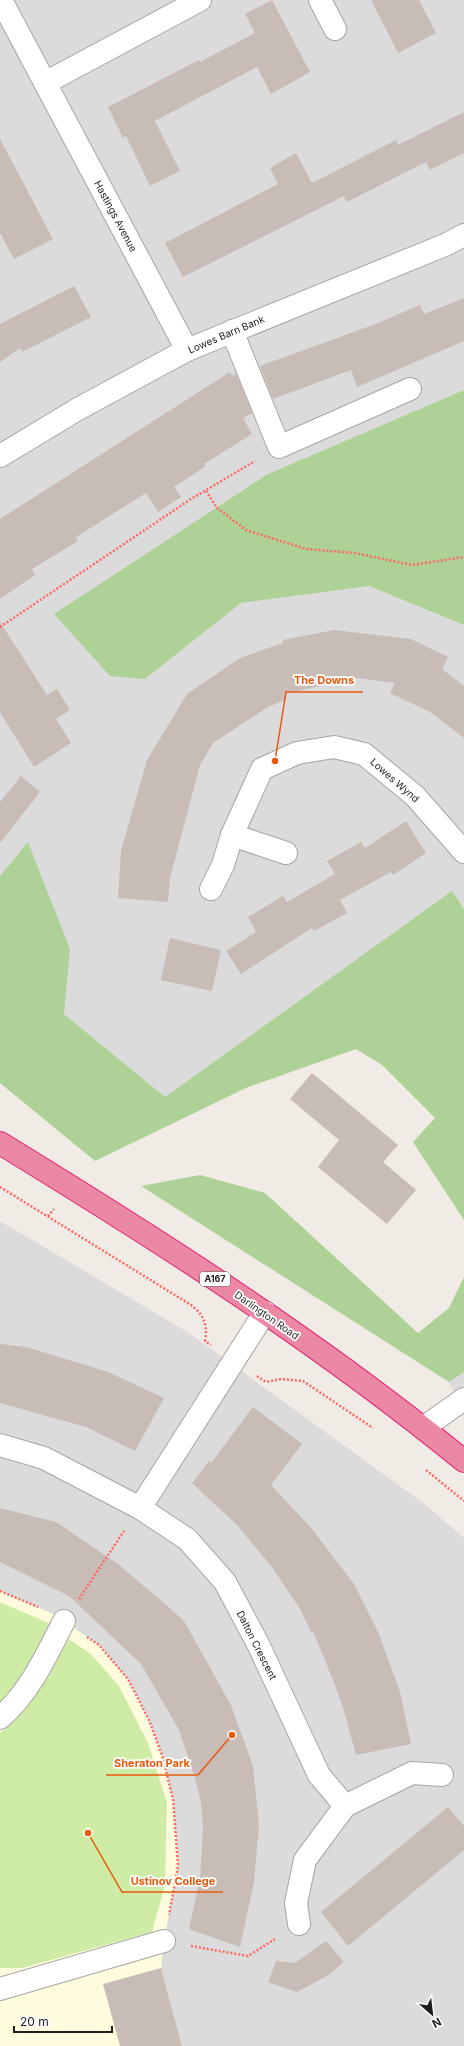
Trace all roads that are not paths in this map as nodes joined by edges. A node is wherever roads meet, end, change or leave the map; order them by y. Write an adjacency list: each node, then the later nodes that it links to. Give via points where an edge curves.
1 (1, 0): 5 (street, Hastings Avenue)
2 (200, 0): 5 (street)
3 (320, 0): 4 (street)
4 (335, 29)
5 (45, 82): 8 (street, Hastings Avenue)
6 (464, 235): 7 (street, Lowes Barn Bank)
7 (232, 331): 8 (street, Lowes Barn Bank); 9 (street, via 279,447)
8 (187, 350): 10 (street, Lowes Barn Bank, via 78,409)
9 (410, 389)
10 (0, 456)
11 (232, 835): 12 (street, Lowes Wynd, via 262,769 297,753 334,747 364,754 415,796); 13 (street); 14 (street, Lowes Wynd, via 223,865)
12 (464, 852)
13 (286, 853)
14 (211, 889)
15 (0, 1143): 16 (highway, Darlington Road / A167, via 87,1196)
16 (265, 1312): 18 (highway, Darlington Road / A167); 21 (street)
17 (464, 1399): 18 (street)
18 (423, 1428): 20 (highway, Darlington Road / A167)
19 (0, 1445): 21 (street, Dalton Crescent, via 44,1458)
20 (464, 1461)
21 (140, 1508): 25 (street, Dalton Crescent, via 187,1539 225,1582 261,1651 319,1775)
22 (64, 1621): 23 (street, via 35,1677)
23 (0, 1718)
24 (442, 1775): 25 (street, via 412,1773)
25 (345, 1806): 26 (street, via 304,1860 296,1903)
26 (299, 1924)
27 (164, 1941): 28 (street)
28 (0, 1989)

